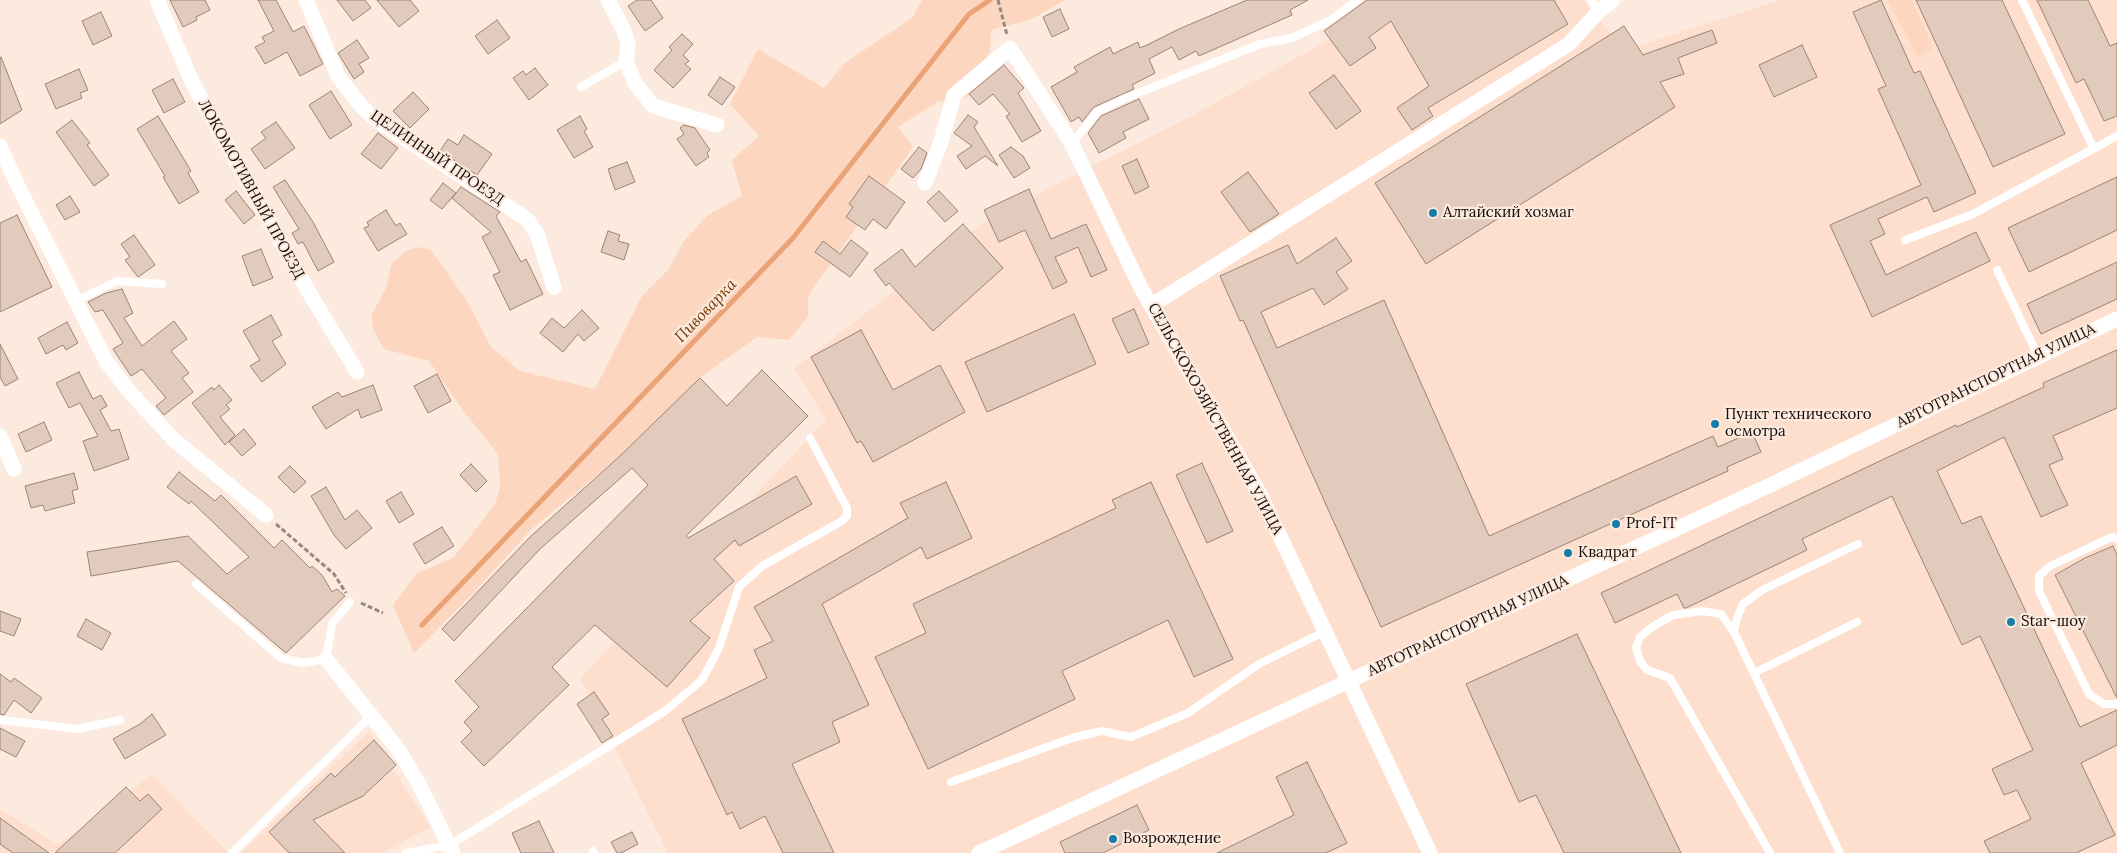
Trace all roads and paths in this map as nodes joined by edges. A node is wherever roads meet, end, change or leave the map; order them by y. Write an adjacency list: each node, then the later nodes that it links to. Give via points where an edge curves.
1 (157, 0): 26 (street, ЛОКОМОТИВНЫЙ ПРОЕЗД, via 193,84)
2 (306, 0): 21 (street, ЦЕЛИННЫЙ ПРОЕЗД, via 338,76 360,105 375,119 528,220 537,234)
3 (608, 0): 10 (street, via 628,44)
4 (998, 0): 9 (path)
5 (1358, 0): 14 (lane, via 1292,38 1260,44 1097,112)
6 (1613, 0): 8 (street)
7 (2022, 0): 16 (lane)
8 (1594, 6): 23 (street, via 1569,44)
9 (1010, 48): 14 (street, СЕЛЬСКОХОЗЯЙСТВЕННАЯ УЛИЦА); 17 (street, via 954,95)
10 (626, 61): 11 (lane); 12 (street, via 635,83 653,106)
11 (581, 86)
12 (717, 125)
13 (2117, 136): 16 (lane)
14 (1072, 144): 23 (street, СЕЛЬСКОХОЗЯЙСТВЕННАЯ УЛИЦА)
15 (0, 146): 22 (street)
16 (2093, 147): 18 (lane, via 1973,214)
17 (925, 183)
18 (1906, 240)
19 (1996, 270): 25 (lane)
20 (162, 284): 22 (lane, via 117,281)
21 (554, 287)
22 (76, 301): 30 (street, via 106,361 128,390 175,441)
23 (1152, 305): 37 (street, СЕЛЬСКОХОЗЯЙСТВЕННАЯ УЛИЦА, via 1260,494)
24 (2117, 319): 25 (street, АВТОТРАНСПОРТНАЯ УЛИЦА)
25 (2038, 356): 41 (street, АВТОТРАНСПОРТНАЯ УЛИЦА)
26 (357, 372)
27 (0, 436): 29 (street)
28 (810, 438): 47 (lane, via 847,508 847,516 762,566 739,587 719,648 702,680 665,711)
29 (14, 469)
30 (266, 515): 34 (path, via 334,574)
31 (2117, 539): 42 (lane, via 2112,537 2050,566 2039,576 2039,591 2089,694 2104,704)
32 (1858, 544): 38 (lane, via 1762,590 1743,604)
33 (196, 584): 39 (lane, via 282,658 303,663)
34 (350, 602): 35 (path, via 360,602); 39 (lane, via 332,624)
35 (383, 612)
36 (1857, 622): 40 (lane)
37 (1326, 631): 41 (street, СЕЛЬСКОХОЗЯЙСТВЕННАЯ УЛИЦА); 46 (lane, via 1259,664 1188,714 1131,737 1102,731 1072,738)
38 (1734, 632): 40 (lane); 52 (lane, via 1721,614 1702,611 1672,615 1640,637 1636,648 1646,670 1670,678)
39 (326, 659): 43 (street)
40 (1754, 673): 53 (lane)
41 (1349, 681): 50 (street, АВТОТРАНСПОРТНАЯ УЛИЦА); 51 (street, СЕЛЬСКОХОЗЯЙСТВЕННАЯ УЛИЦА)
42 (2117, 704)
43 (371, 716): 47 (street, via 398,749); 48 (lane)
44 (0, 720): 45 (lane, via 77,729)
45 (120, 720)
46 (951, 782)
47 (452, 849): 49 (lane)
48 (232, 853)
49 (406, 853)
50 (979, 853)
51 (1430, 853)
52 (1770, 853)
53 (1840, 853)

